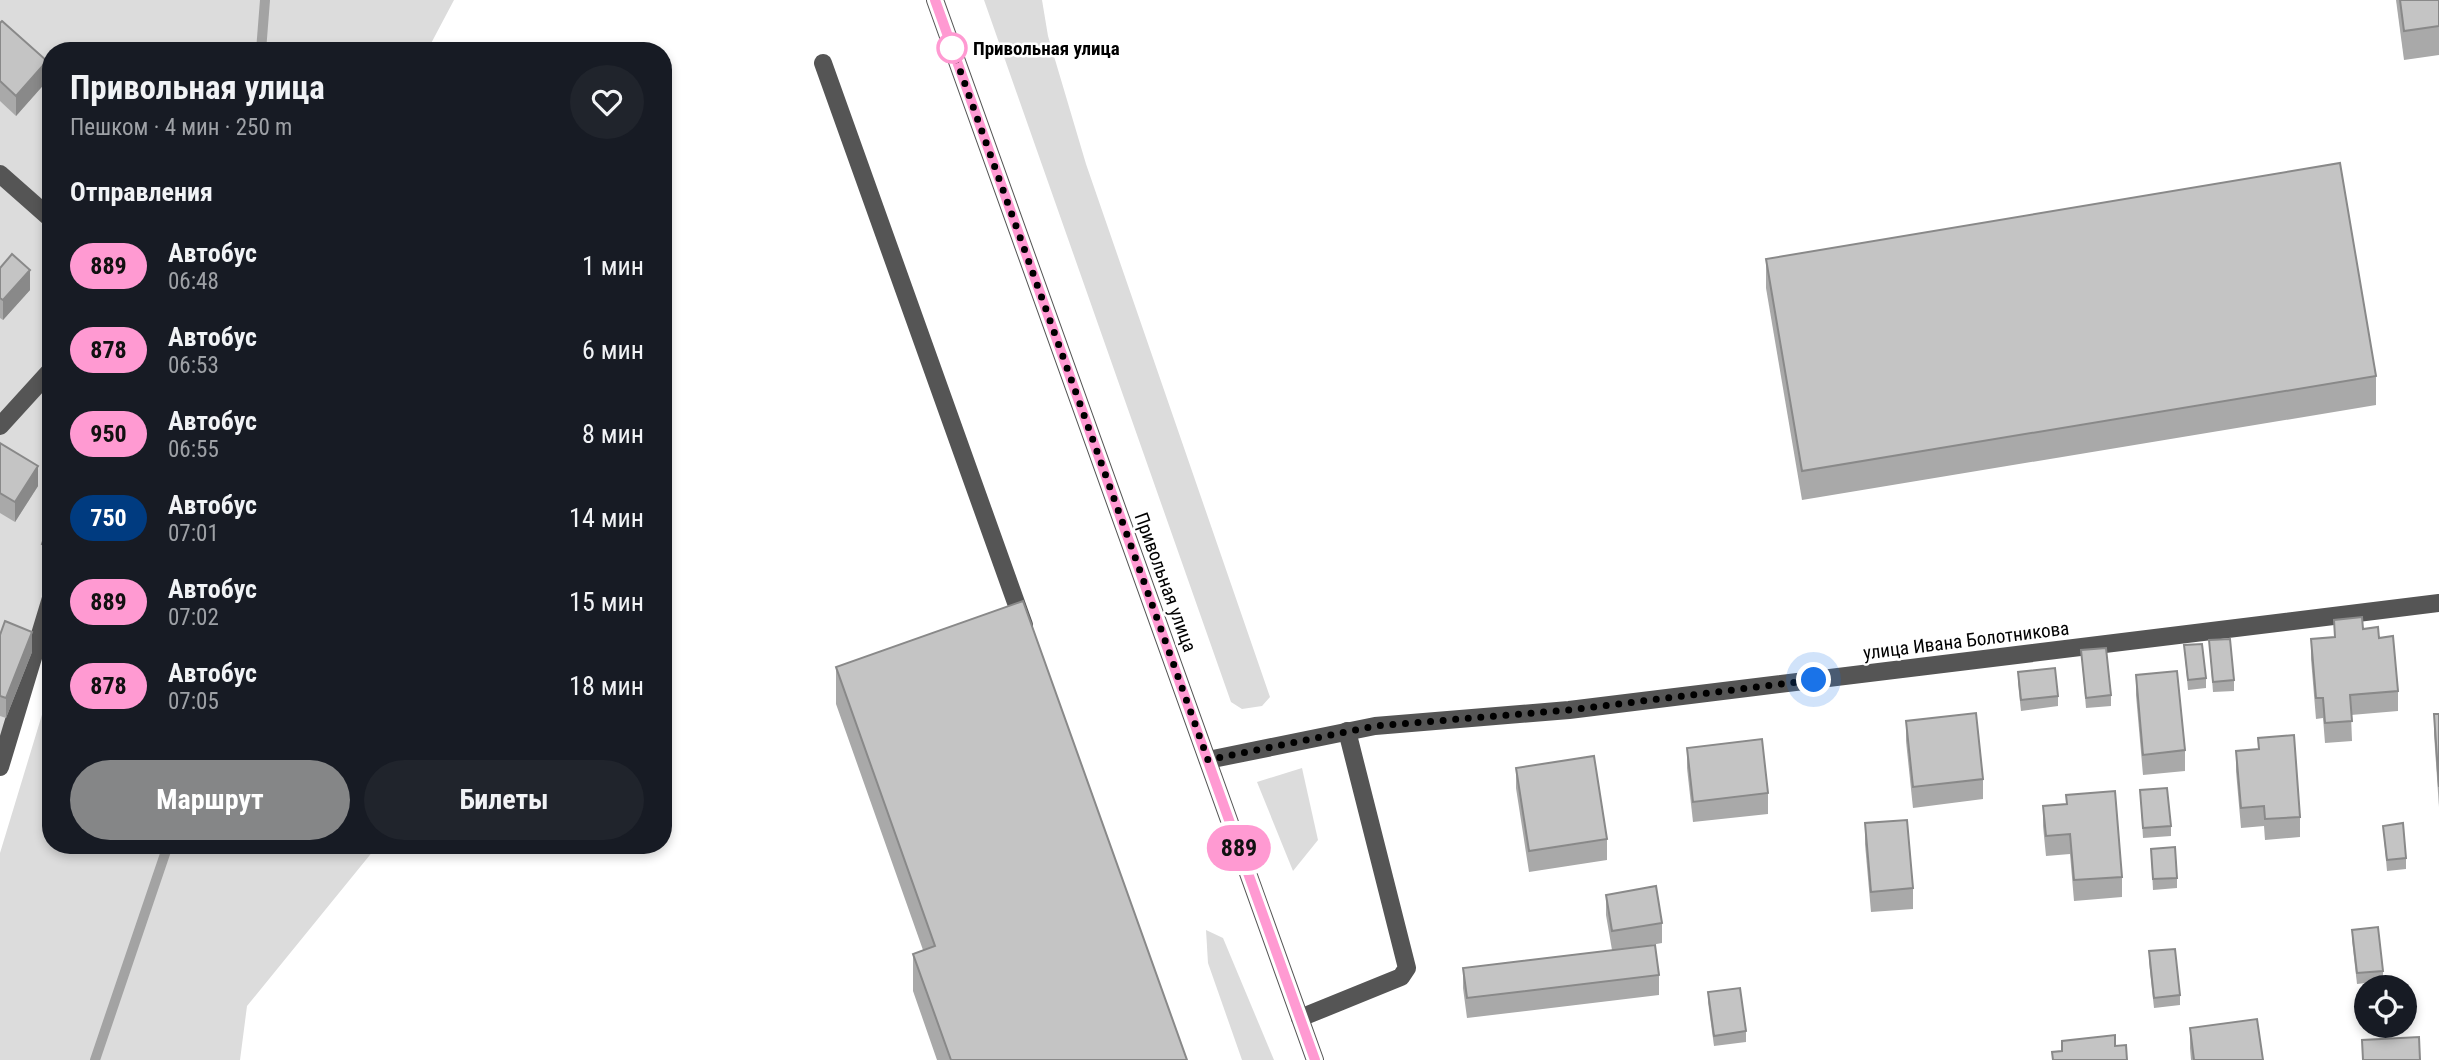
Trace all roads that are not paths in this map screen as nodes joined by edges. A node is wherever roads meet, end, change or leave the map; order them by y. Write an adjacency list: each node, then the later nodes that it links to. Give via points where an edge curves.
1 (935, 0): 11 (street, Привольная улица)
2 (823, 63): 9 (street)
3 (0, 174): 4 (street)
4 (42, 211)
5 (42, 380): 6 (street)
6 (0, 426)
7 (2439, 603): 10 (street, улица Ивана Болотникова, via 1569,710)
8 (42, 628): 12 (street)
9 (1030, 640)
10 (1347, 731): 11 (street, улица Ивана Болотникова); 13 (street, via 1407,968 1401,977)
11 (1208, 760): 13 (street, Привольная улица)
12 (0, 767)
13 (1300, 1018): 14 (street, Привольная улица)
14 (1315, 1060)

